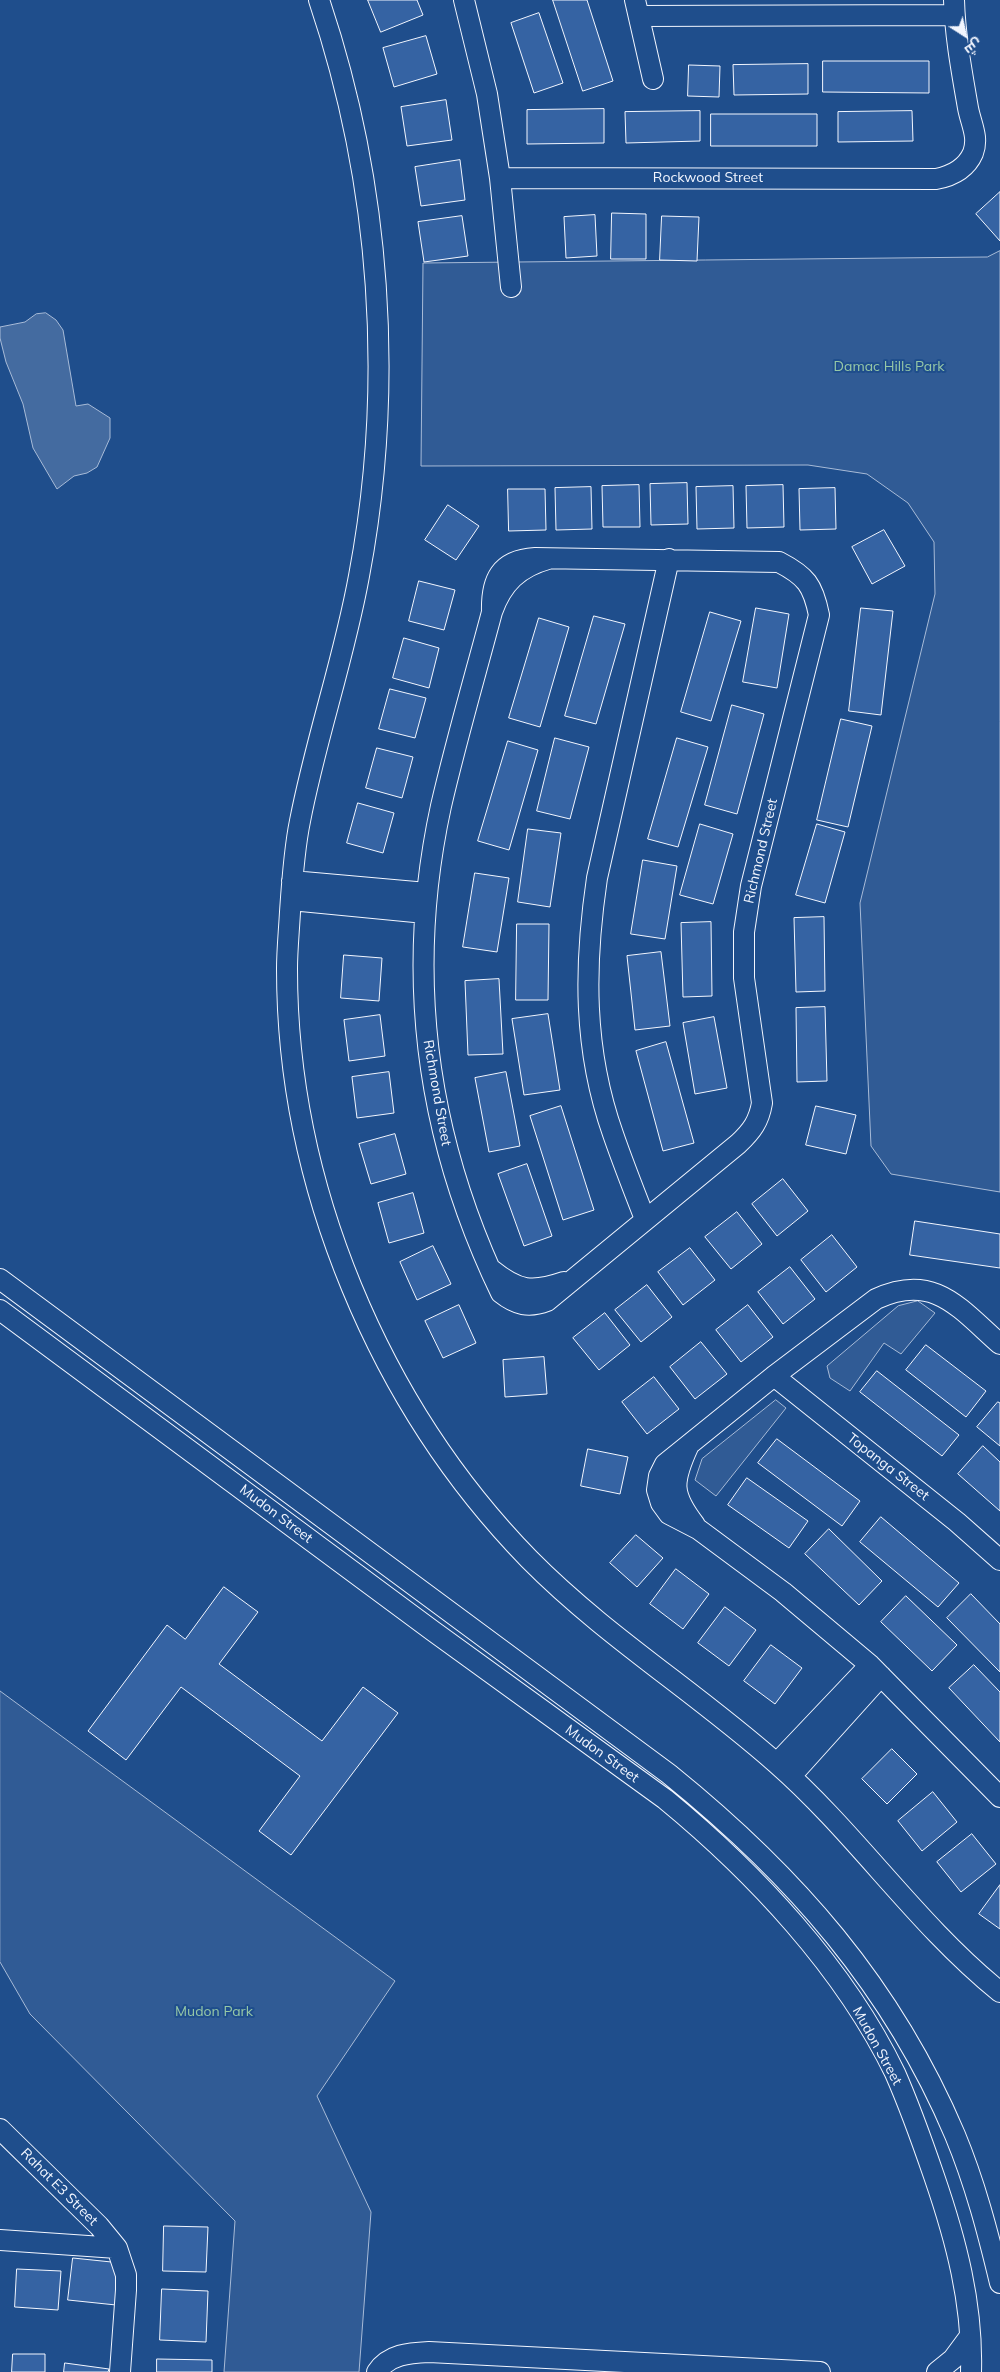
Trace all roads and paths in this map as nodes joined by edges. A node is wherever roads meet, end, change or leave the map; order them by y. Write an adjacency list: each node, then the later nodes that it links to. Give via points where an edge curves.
1 (319, 0): 9 (street, via 346,89 367,204 380,352 378,426 372,500 360,573 298,826)
2 (464, 0): 6 (street, via 487,94)
3 (954, 7): 4 (street, Rockwood Street); 6 (street, Rockwood Street, via 975,142 967,164 948,177)
4 (637, 8): 5 (street, Rockwood Street)
5 (653, 79)
6 (500, 178): 7 (street)
7 (512, 287)
8 (669, 560): 10 (street, Richmond Street, via 548,559 528,566 510,579 492,612 441,807); 11 (street, via 597,878 589,929 587,981 598,1083 612,1133); 11 (street, Richmond Street, via 779,562 800,573 814,592 819,615 751,886 744,932 744,978 762,1103 759,1119 750,1133)
9 (292, 891): 10 (street); 18 (street, via 287,968 291,1040 300,1111 337,1250 364,1316 397,1380 435,1442 478,1501 526,1556 578,1606 722,1716)
10 (426, 903): 11 (street, Richmond Street, via 423,986 428,1058 441,1130 461,1200 501,1293 523,1305 547,1301)
11 (645, 1219)
12 (0, 1279): 24 (street, Mudon Street, via 669,1774 763,1855 845,1948 909,2042 955,2136 981,2209)
13 (0, 1310): 25 (street, Mudon Street, via 665,1800 759,1886 844,1989 894,2072 914,2117 948,2214 963,2278)
14 (1000, 1344): 15 (street, via 945,1297 928,1290 910,1288 892,1291 876,1299)
15 (774, 1376): 16 (street, Topanga Street); 17 (street, via 688,1447 678,1467 676,1491 679,1503 698,1529 783,1592)
16 (1000, 1560)
17 (875, 1670): 18 (street); 19 (street)
18 (784, 1769): 20 (street, via 819,1803 956,1955)
19 (1000, 1797)
20 (1000, 1992)
21 (0, 2129): 23 (street, Rahat E3 Street, via 99,2226)
22 (0, 2240): 23 (street, Rahat E3 Street)
23 (116, 2248): 26 (street, Rahat E3 Street, via 126,2275)
24 (1000, 2283)
25 (970, 2336): 29 (street, via 953,2359); 30 (street, Mudon Street)
26 (120, 2372)
27 (376, 2372): 28 (street, via 404,2353 429,2352)
28 (820, 2372)
29 (937, 2372)
30 (971, 2372)

